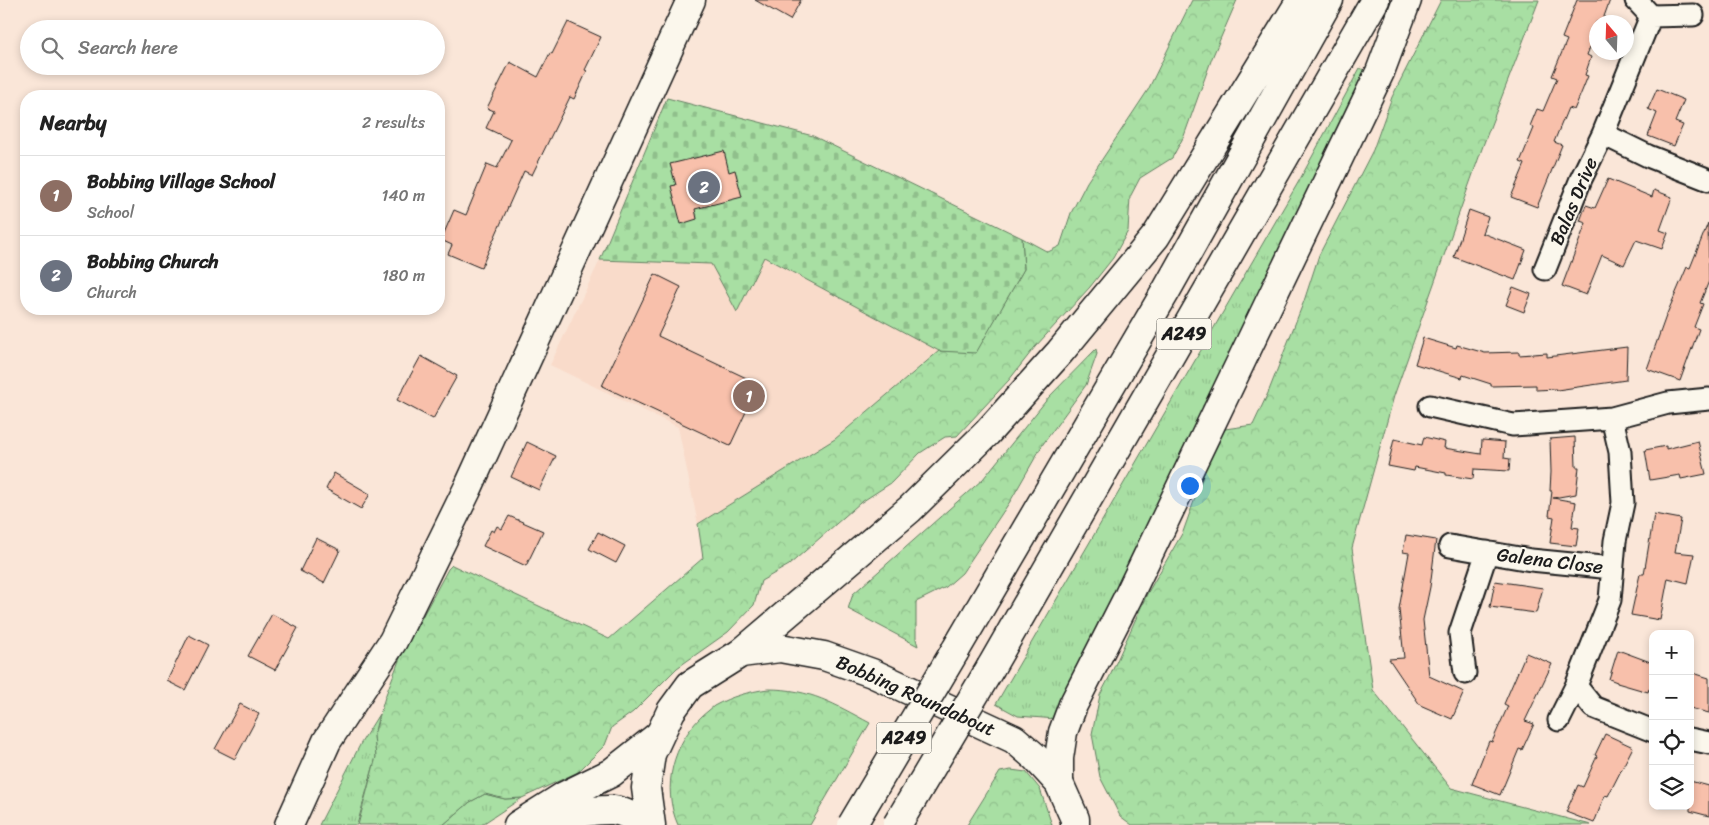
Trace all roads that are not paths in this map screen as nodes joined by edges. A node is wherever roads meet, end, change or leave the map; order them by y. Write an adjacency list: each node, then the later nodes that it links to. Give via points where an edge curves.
1 (691, 0): 28 (main road, via 464,497 393,641 327,741)
2 (1301, 0): 18 (main road, via 1156,236 1060,352 987,433 910,509)
3 (1329, 0): 33 (main road, A249, bridge, via 1166,291)
4 (1375, 0): 34 (main road, A249, bridge)
5 (1407, 0): 26 (main road, via 1380,72 1073,705 1063,732)
6 (1636, 0): 8 (street)
7 (1693, 15): 8 (street)
8 (1651, 16): 9 (street, Balas Drive)
9 (1603, 134): 10 (street, Balas Drive); 11 (street, Balas Drive)
10 (1709, 180)
11 (1545, 269)
12 (1709, 399): 14 (street, via 1668,403)
13 (1430, 406): 14 (street, via 1513,425)
14 (1612, 418): 17 (street, Galena Close, via 1620,452 1623,503)
15 (1450, 546): 16 (street, Galena Close)
16 (1487, 552): 17 (street, Galena Close); 19 (street, Galena Close, via 1460,633)
17 (1612, 568): 20 (street, Galena Close, via 1610,600)
18 (741, 652): 23 (main road, Bobbing Roundabout, via 690,685); 26 (main road, Bobbing Roundabout, via 780,648 824,656 872,673 1014,739 1035,756)
19 (1465, 673)
20 (1576, 686): 21 (street, Galena Close); 22 (street, via 1593,707)
21 (1559, 720)
22 (1649, 730)
23 (658, 736): 29 (main road, via 611,773 564,796); 32 (main road, Bobbing Roundabout, via 651,754 646,788)
24 (1694, 740): 25 (street)
25 (1709, 743)
26 (1059, 783): 27 (main road, Bobbing Roundabout)
27 (1078, 823)
28 (289, 825)
29 (518, 825)
30 (530, 825): 31 (main road, via 583,812 615,810)
31 (645, 825)
32 (652, 825)
33 (852, 825)
34 (897, 825)

